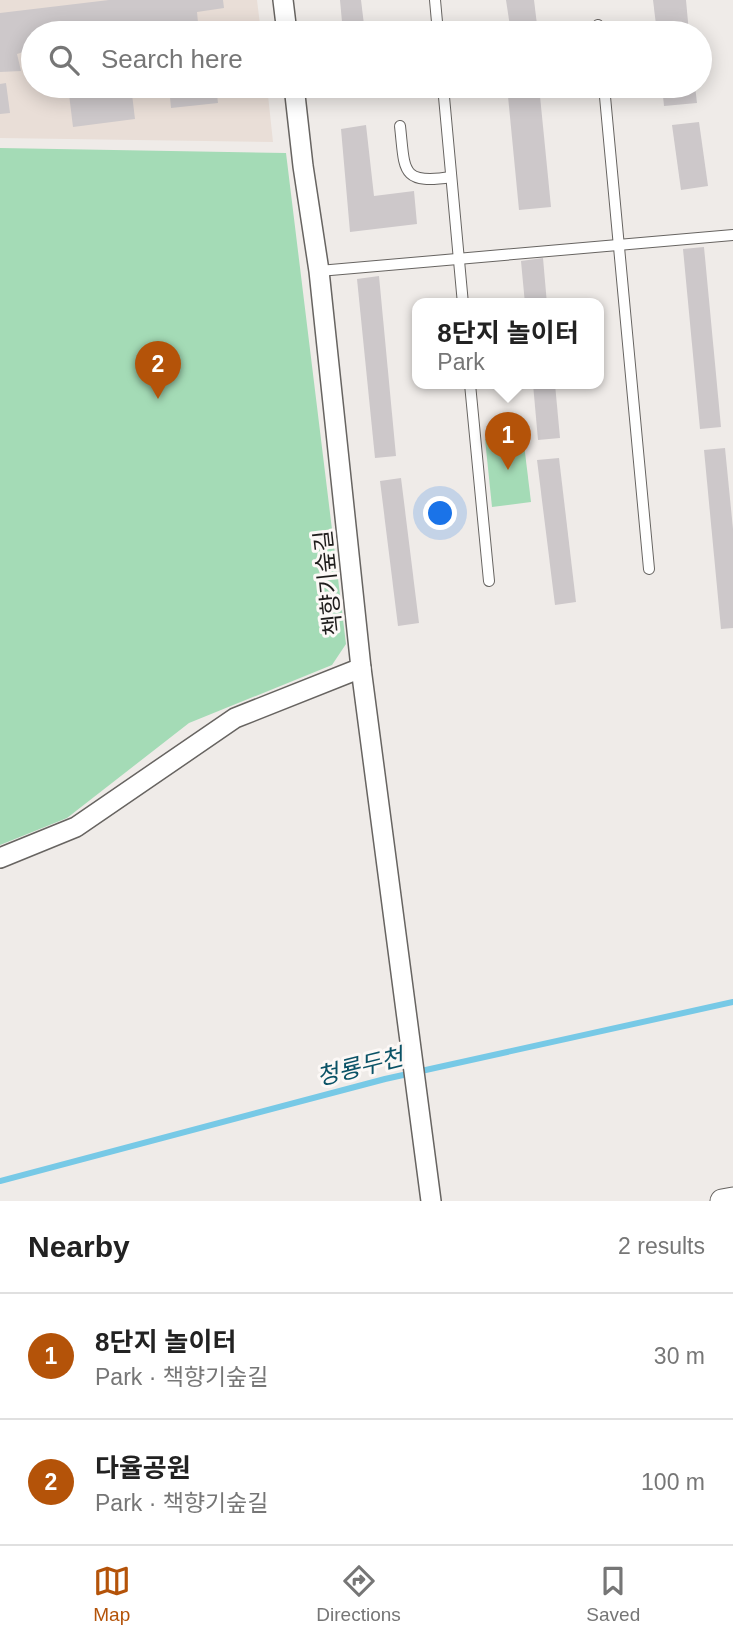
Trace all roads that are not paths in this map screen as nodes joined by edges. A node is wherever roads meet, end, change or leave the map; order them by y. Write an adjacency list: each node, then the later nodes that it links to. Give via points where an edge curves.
1 (283, 0): 3 (street)
2 (435, 0): 4 (lane)
3 (286, 21)
4 (437, 21)
5 (295, 98): 13 (street, 책향기숲길)
6 (444, 98): 9 (lane)
7 (605, 98): 11 (lane)
8 (400, 126): 9 (lane, via 404,167 412,177 428,181)
9 (452, 177): 12 (lane)
10 (733, 235): 11 (lane)
11 (619, 245): 12 (lane); 16 (lane)
12 (459, 259): 13 (lane); 14 (lane)
13 (319, 271): 18 (street, 책향기숲길)
14 (462, 298)
15 (470, 389): 17 (lane)
16 (649, 569)
17 (489, 581)
18 (361, 668): 19 (street, via 235,718 76,827); 21 (street, 책향기숲길)
19 (0, 858)
20 (733, 1199): 22 (street)
21 (431, 1201)
22 (722, 1201)

